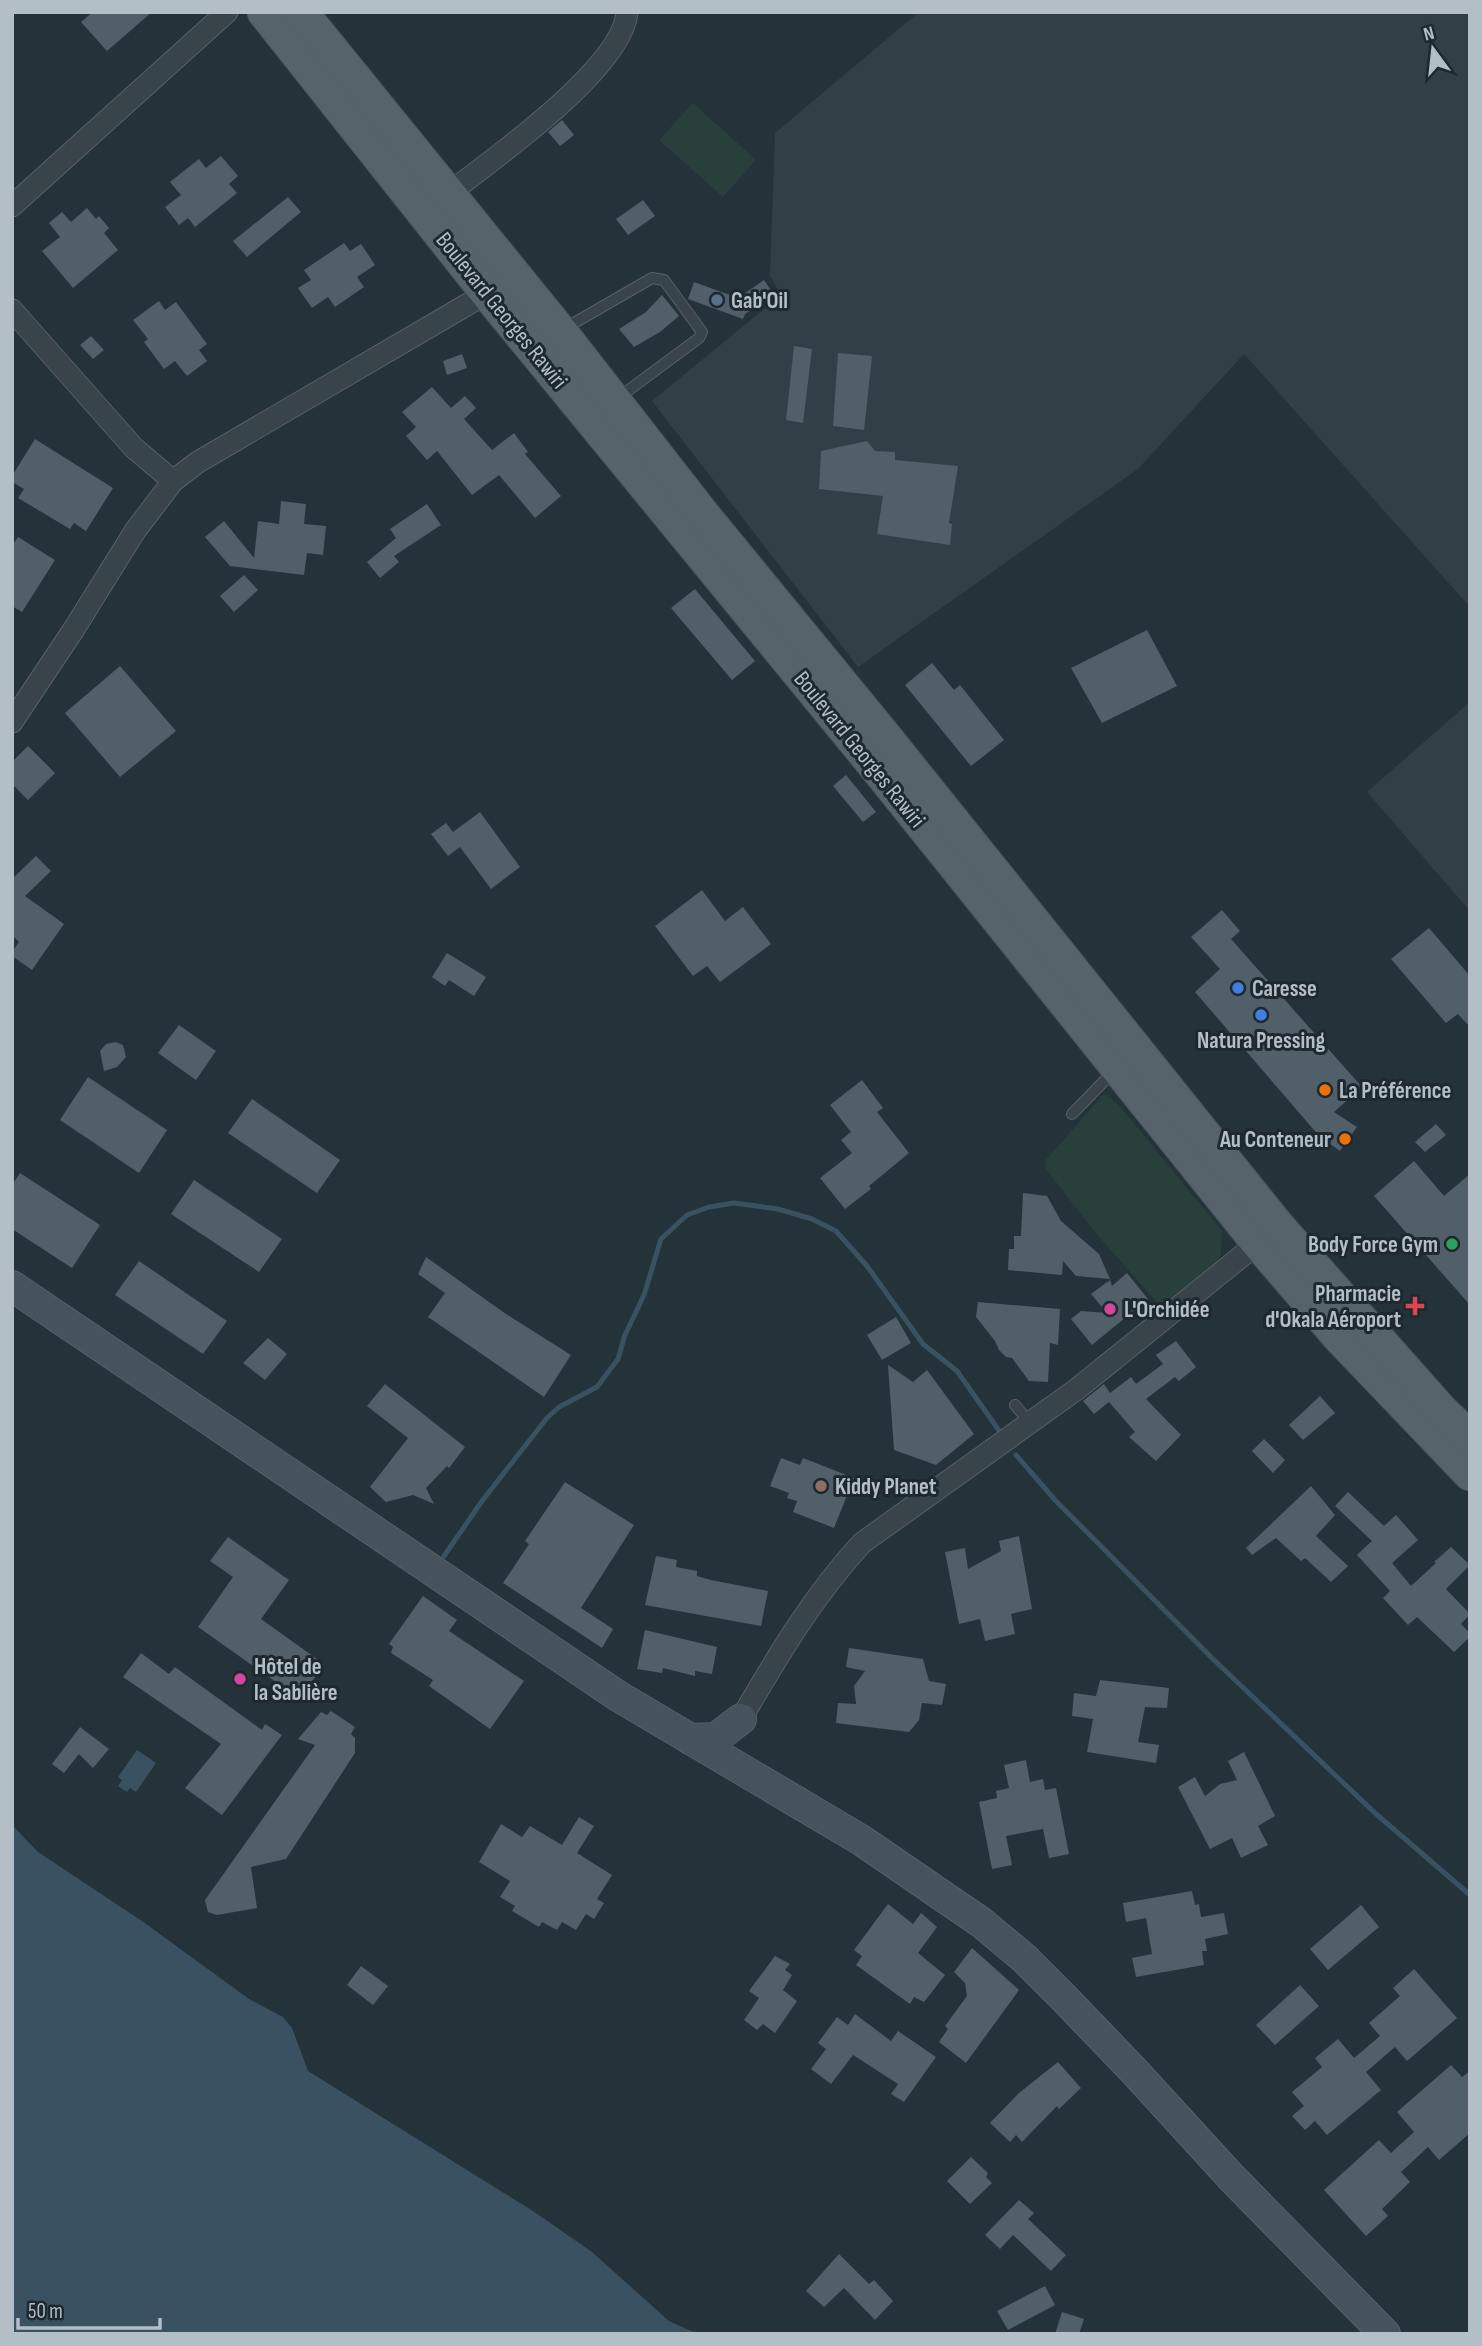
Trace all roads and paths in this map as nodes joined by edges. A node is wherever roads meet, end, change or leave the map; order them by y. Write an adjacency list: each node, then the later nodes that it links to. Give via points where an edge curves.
1 (227, 12): 6 (street)
2 (264, 12): 7 (main road, Boulevard Georges Rawiri)
3 (301, 12): 5 (main road, Boulevard Georges Rawiri)
4 (627, 12): 5 (street, via 617,40 599,67 547,116)
5 (448, 194): 9 (main road, Boulevard Georges Rawiri)
6 (12, 206)
7 (487, 293): 11 (street); 13 (main road, Boulevard Georges Rawiri)
8 (12, 310): 11 (street, via 134,448)
9 (560, 331): 10 (main road, Boulevard Georges Rawiri); 10 (lane, via 652,278 664,279 702,332)
10 (613, 402): 19 (main road, Boulevard Georges Rawiri, via 1277,1225)
11 (173, 481): 12 (street, via 135,531)
12 (12, 722)
13 (1117, 1068): 14 (lane); 15 (main road, Boulevard Georges Rawiri)
14 (1072, 1114)
15 (1258, 1243): 18 (street); 20 (main road, Boulevard Georges Rawiri, via 1339,1337)
16 (12, 1286): 22 (main road, via 618,1696)
17 (1015, 1405): 18 (lane)
18 (1030, 1423): 21 (street, via 862,1543 813,1603)
19 (1470, 1438)
20 (1470, 1474)
21 (741, 1719): 22 (main road, via 716,1738); 23 (main road, via 734,1747)
22 (690, 1739): 23 (main road)
23 (742, 1770): 24 (main road, via 934,1889 1025,1959)
24 (1385, 2334)

